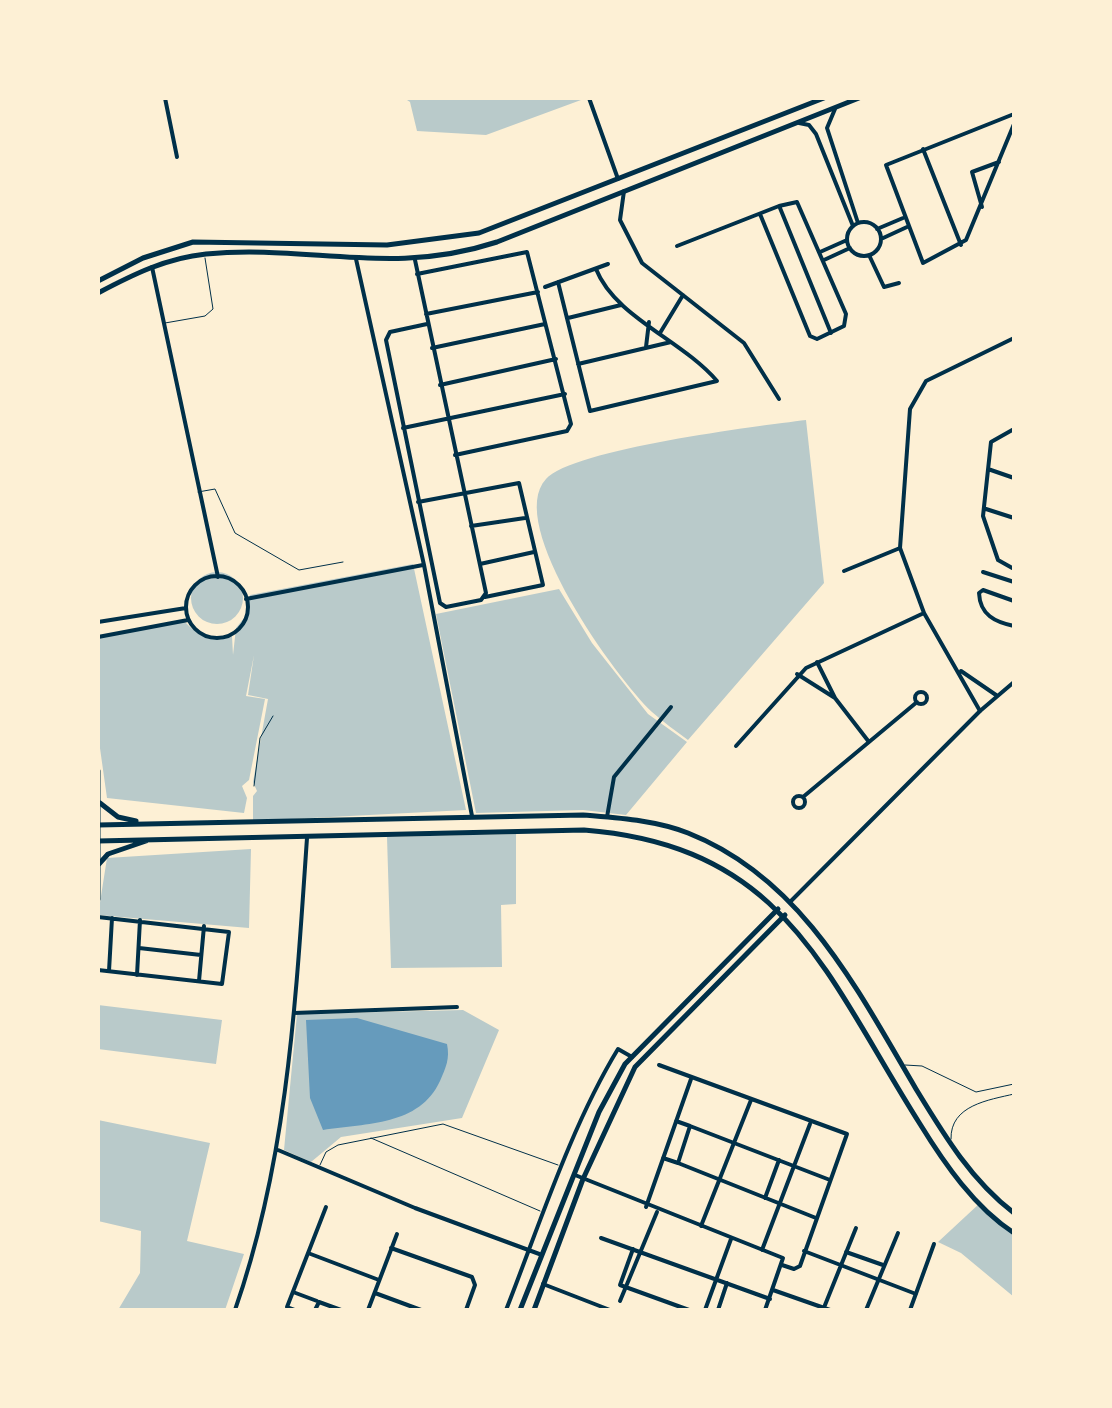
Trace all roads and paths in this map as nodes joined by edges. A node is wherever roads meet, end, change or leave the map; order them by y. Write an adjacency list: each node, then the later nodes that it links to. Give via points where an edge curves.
1 (165, 98): 12 (street)
2 (589, 98): 14 (street)
3 (824, 98): 9 (main road)
4 (859, 98): 5 (main road)
5 (838, 105): 7 (main road); 20 (street, via 827,128)
6 (1014, 114): 11 (street)
7 (794, 122): 10 (main road); 20 (street, via 814,130)
8 (1014, 124): 13 (street)
9 (742, 130): 10 (main road); 14 (main road)
10 (747, 141): 15 (main road)
11 (923, 149): 19 (street, via 885,167); 28 (street)
12 (177, 158)
13 (1000, 162): 17 (street); 17 (street, via 972,172)
14 (618, 180): 22 (main road)
15 (624, 191): 27 (main road); 49 (street, via 620,220 628,241 652,274)
16 (779, 206): 18 (street); 31 (street, via 799,203); 59 (street)
17 (982, 207): 28 (street)
18 (760, 214): 29 (street); 59 (street, via 810,336)
19 (903, 218): 21 (street); 23 (street)
20 (856, 224): 23 (street); 25 (street)
21 (907, 228): 24 (street); 28 (street, via 923,264)
22 (492, 229): 26 (main road, via 421,244); 27 (main road)
23 (877, 229): 24 (street)
24 (880, 239): 34 (street)
25 (847, 240): 30 (street); 31 (street)
26 (286, 242): 33 (main road); 42 (main road, via 193,242)
27 (496, 242): 36 (main road)
28 (961, 244)
29 (677, 246)
30 (850, 248): 34 (street); 37 (street)
31 (820, 252): 37 (street)
32 (204, 254): 33 (main road); 39 (main road); 55 (lane, via 213,309)
33 (285, 255): 35 (main road)
34 (869, 255): 44 (street, via 884,287)
35 (356, 259): 36 (main road); 85 (street)
36 (414, 260): 41 (street)
37 (824, 260): 59 (street, via 848,321)
38 (608, 264): 40 (street)
39 (152, 267): 48 (main road); 55 (street)
40 (596, 269): 43 (street); 46 (street)
41 (417, 274): 47 (street, via 527,252); 52 (street)
42 (98, 281)
43 (558, 282): 45 (street); 53 (street)
44 (899, 284)
45 (545, 287)
46 (606, 291): 50 (street); 51 (street)
47 (538, 292): 52 (street); 57 (street)
48 (98, 293)
49 (683, 295): 58 (street); 68 (street, via 744,343)
50 (621, 305): 51 (street); 54 (street)
51 (604, 309): 53 (street)
52 (426, 314): 56 (street)
53 (568, 318): 65 (street)
54 (649, 322): 58 (street); 63 (street)
55 (164, 324): 75 (street)
56 (428, 324): 62 (street); 70 (street, via 387,336)
57 (547, 324): 62 (street); 64 (street)
58 (660, 332): 61 (street)
59 (831, 333)
60 (1014, 338): 82 (street, via 926,380 916,392)
61 (672, 342): 63 (street); 65 (street, via 717,380 590,411)
62 (432, 348): 66 (street)
63 (646, 348): 65 (street)
64 (556, 359): 66 (street); 67 (street)
65 (578, 364)
66 (440, 385): 69 (street)
67 (565, 394): 69 (street); 72 (street, via 567,431)
68 (780, 399)
69 (448, 419): 70 (street); 72 (street)
70 (403, 428): 77 (street)
71 (1014, 432): 73 (street, via 991,442)
72 (455, 455): 76 (street)
73 (988, 469): 74 (street); 78 (street)
74 (1014, 478)
75 (198, 492): 84 (lane, via 216,490 236,533 298,570); 90 (street)
76 (464, 492): 77 (street); 79 (street, via 518,482); 81 (street)
77 (418, 502): 92 (street, via 440,604)
78 (984, 508): 80 (street); 87 (street, via 998,560)
79 (527, 518): 81 (street); 83 (street)
80 (1014, 518)
81 (471, 526): 86 (street)
82 (900, 548): 88 (street); 96 (street)
83 (535, 552): 86 (street); 92 (street, via 540,588)
84 (343, 562)
85 (424, 564): 93 (street); 117 (street)
86 (480, 564): 92 (street)
87 (1014, 569)
88 (844, 571)
89 (983, 572): 91 (street)
90 (218, 576): 93 (street, via 236,584); 95 (street, via 195,585)
91 (1014, 582)
92 (486, 595)
93 (246, 599): 97 (street, via 245,620 228,637 200,634)
94 (1014, 601): 99 (street, via 980,593 992,620)
95 (186, 608): 97 (street); 98 (street)
96 (924, 613): 101 (street); 102 (street)
97 (188, 620): 100 (street)
98 (98, 622)
99 (1014, 626)
100 (98, 637)
101 (817, 660): 103 (street); 106 (street)
102 (962, 672): 105 (street); 109 (street)
103 (797, 674): 106 (street); 112 (street)
104 (1014, 682): 105 (street)
105 (996, 695): 109 (street)
106 (835, 698): 111 (street)
107 (917, 702): 111 (street)
108 (671, 707): 118 (street, via 614,777)
109 (980, 711): 128 (street)
110 (273, 716): 114 (lane, via 260,738)
111 (869, 742): 115 (street)
112 (736, 746)
113 (98, 771): 116 (main road)
114 (254, 786)
115 (803, 796)
116 (100, 803): 120 (main road); 121 (main road)
117 (472, 816): 118 (main road); 119 (main road)
118 (606, 817): 128 (main road, via 686,833 745,864)
119 (384, 820): 120 (main road); 122 (main road)
120 (144, 824): 121 (main road)
121 (99, 825): 125 (main road)
122 (384, 834): 123 (main road); 129 (main road, via 584,830 650,837 737,876)
123 (307, 837): 124 (main road); 142 (street)
124 (148, 840): 125 (main road); 126 (main road, via 108,854)
125 (99, 841): 126 (main road)
126 (99, 864): 127 (main road)
127 (98, 899)
128 (791, 901): 145 (main road)
129 (778, 910): 130 (main road); 143 (main road)
130 (786, 915): 166 (main road, via 640,1060); 170 (main road)
131 (98, 917): 132 (street)
132 (112, 918): 133 (street); 138 (street)
133 (140, 920): 134 (street); 135 (street)
134 (204, 926): 136 (street); 140 (street, via 228,930 228,949 222,984)
135 (139, 948): 136 (street); 139 (street)
136 (202, 955): 140 (street)
137 (98, 970): 138 (street)
138 (109, 972): 139 (street)
139 (137, 975): 140 (street)
140 (198, 981)
141 (457, 1007): 142 (street)
142 (294, 1012): 158 (street)
143 (632, 1057): 154 (street, via 618,1051); 155 (main road)
144 (659, 1065): 146 (street)
145 (902, 1065): 147 (lane, via 922,1066 976,1092); 157 (main road)
146 (692, 1078): 149 (street); 150 (street)
147 (1014, 1084)
148 (1014, 1094): 157 (lane, via 963,1112 950,1129)
149 (751, 1100): 151 (street); 156 (street)
150 (676, 1120): 152 (street); 159 (street)
151 (811, 1122): 162 (street); 167 (street, via 848,1135)
152 (690, 1126): 156 (street); 161 (street)
153 (368, 1137): 163 (lane, via 332,1147); 164 (lane, via 449,1125); 176 (lane)
154 (574, 1137): 155 (street); 164 (street)
155 (586, 1144): 165 (main road)
156 (735, 1144): 160 (street); 168 (street)
157 (953, 1148): 169 (main road)
158 (278, 1150): 163 (street); 214 (street)
159 (663, 1158): 161 (street); 173 (street)
160 (780, 1160): 162 (street); 171 (street)
161 (678, 1163): 168 (street)
162 (794, 1166): 167 (street); 172 (street)
163 (318, 1168): 190 (street)
164 (563, 1168): 165 (lane); 176 (street)
165 (575, 1175): 166 (street); 178 (main road)
166 (583, 1179): 173 (street); 204 (main road)
167 (830, 1180): 179 (street)
168 (720, 1182): 171 (street); 180 (street)
169 (982, 1184): 170 (main road); 177 (main road)
170 (972, 1194): 183 (main road)
171 (765, 1198): 172 (street)
172 (780, 1203): 179 (street); 191 (street)
173 (646, 1206): 175 (street)
174 (326, 1207): 195 (street)
175 (657, 1212): 180 (street); 193 (street)
176 (546, 1213): 178 (lane); 190 (street)
177 (1014, 1213)
178 (558, 1218): 196 (main road)
179 (816, 1218): 192 (street)
180 (701, 1227): 186 (street)
181 (856, 1228): 194 (street)
182 (898, 1232): 199 (street)
183 (1014, 1233)
184 (398, 1234): 188 (street)
185 (601, 1238): 189 (street)
186 (731, 1238): 191 (street); 201 (street)
187 (934, 1244): 209 (street)
188 (391, 1248): 202 (street); 220 (street, via 472,1277)
189 (633, 1249): 193 (street); 205 (street, via 619,1282)
190 (530, 1250): 196 (street); 221 (street)
191 (762, 1250): 198 (street, via 783,1258)
192 (804, 1251): 197 (street); 198 (street, via 798,1268)
193 (643, 1252): 201 (street); 205 (street)
194 (846, 1252): 197 (street); 199 (street)
195 (308, 1253): 202 (street); 207 (street)
196 (542, 1255): 222 (main road)
197 (841, 1264): 200 (street); 230 (street)
198 (782, 1265): 206 (street)
199 (883, 1265): 200 (street)
200 (879, 1278): 209 (street); 231 (street)
201 (716, 1279): 203 (street); 227 (street)
202 (380, 1280): 208 (street)
203 (727, 1283): 210 (street); 228 (street)
204 (543, 1284): 213 (street); 223 (main road)
205 (626, 1288): 211 (street); 226 (street)
206 (773, 1290): 210 (street); 230 (street)
207 (294, 1292): 212 (street); 215 (street, via 288,1308)
208 (375, 1294): 218 (street); 219 (street)
209 (916, 1294): 232 (street)
210 (770, 1299): 229 (street)
211 (620, 1301)
212 (318, 1302): 216 (street); 217 (street)
213 (588, 1302): 224 (street); 225 (street)
214 (235, 1310)
215 (295, 1310)
216 (315, 1310)
217 (340, 1310)
218 (368, 1310)
219 (421, 1310)
220 (466, 1310)
221 (506, 1310)
222 (520, 1310)
223 (534, 1310)
224 (585, 1310)
225 (610, 1310)
226 (689, 1310)
227 (705, 1310)
228 (718, 1310)
229 (766, 1310)
230 (826, 1310)
231 (866, 1310)
232 (910, 1310)

